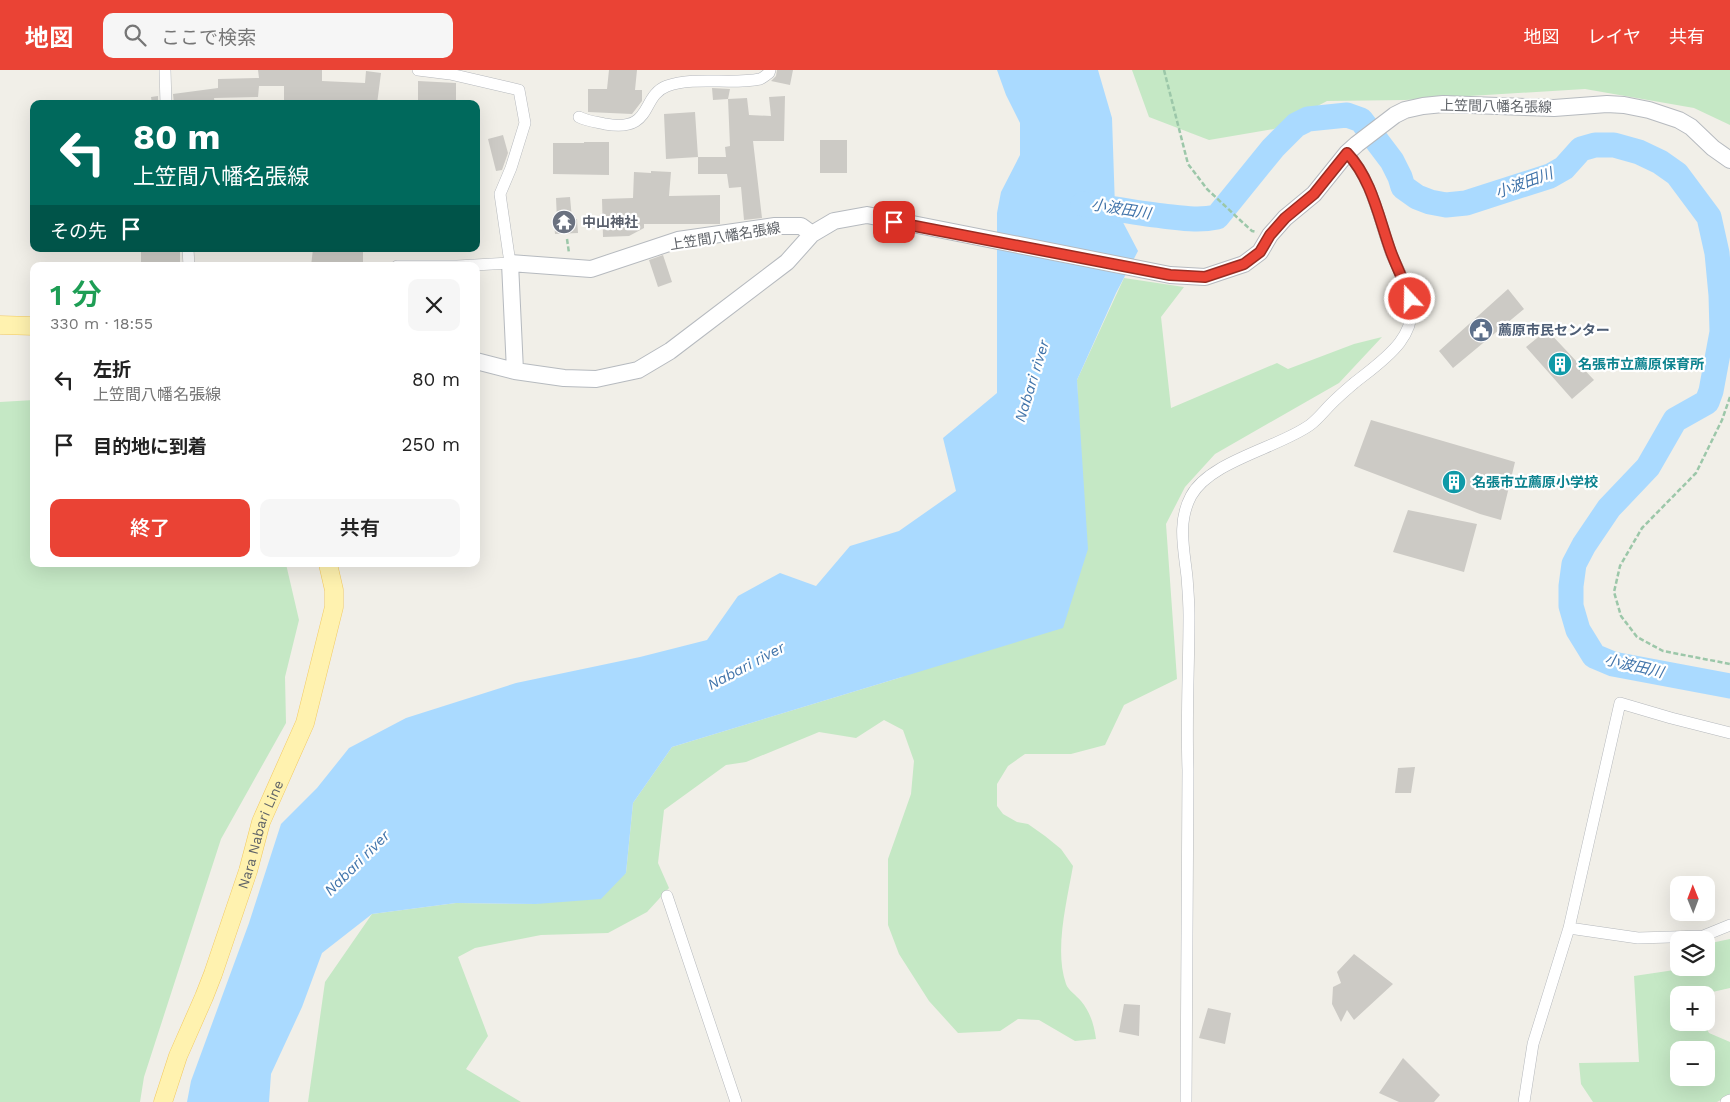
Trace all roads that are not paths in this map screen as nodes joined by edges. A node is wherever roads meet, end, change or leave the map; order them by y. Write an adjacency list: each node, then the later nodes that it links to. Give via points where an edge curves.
1 (165, 70): 4 (street)
2 (418, 70): 9 (street, via 519,90 525,123 500,194)
3 (770, 70): 5 (street, via 762,79 669,85 658,90 636,122 618,126 584,120)
4 (166, 100)
5 (579, 116)
6 (1352, 149): 7 (main road, 上笠間八幡名張線, via 1385,121 1405,110 1423,106 1554,108 1606,104 1649,110 1679,120); 8 (main road, 上笠間八幡名張線, via 1314,194 1270,235 1260,252 1244,264 1205,277 1170,275 867,215 834,221); 23 (street, via 1410,299 1410,324 1386,358 1309,426 1207,478 1192,494 1182,524 1189,615)
7 (1730, 160)
8 (812, 234): 9 (main road, 上笠間八幡名張線, via 801,226 776,226 678,240 591,269); 14 (main road, 上笠間八幡名張線, via 787,262 670,351 638,370 596,379)
9 (510, 262): 10 (street); 14 (main road)
10 (480, 264)
11 (0, 325): 12 (main road)
12 (30, 326)
13 (480, 362): 14 (main road, 上笠間八幡名張線)
14 (515, 371)
15 (329, 567): 21 (main road, Nara Nabari Line, via 334,607 305,723 261,822 248,871 204,997 178,1056)
16 (1730, 733): 19 (street, via 1620,703)
17 (667, 896): 22 (street)
18 (1730, 925): 19 (street, via 1703,936 1638,938)
19 (1569, 928): 24 (street, via 1533,1044)
20 (1730, 1100): 25 (street)
21 (163, 1102)
22 (736, 1102)
23 (1186, 1102)
24 (1524, 1102)
25 (1726, 1102)

